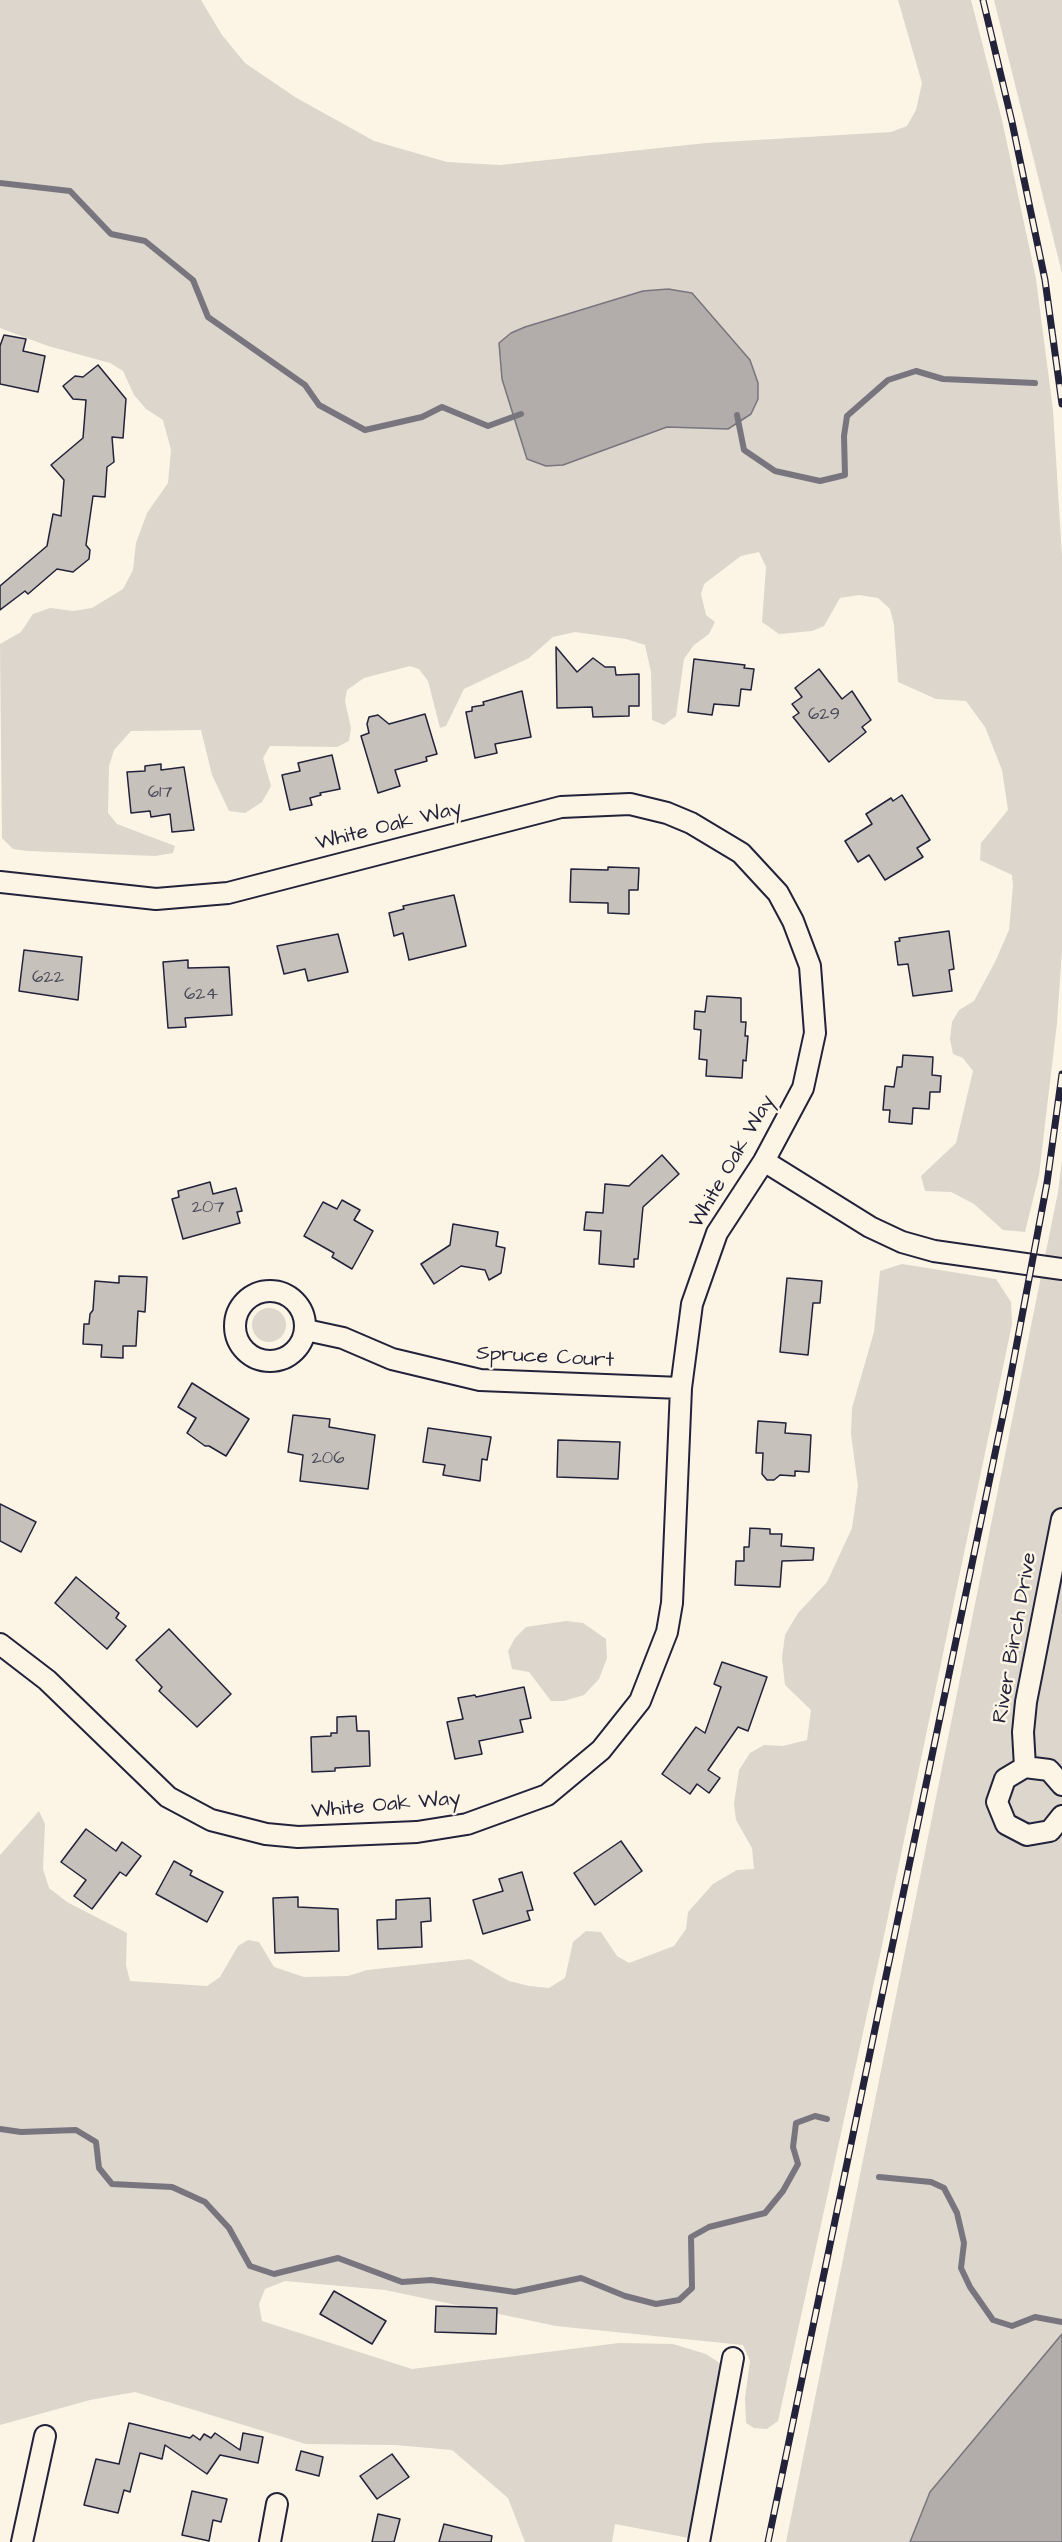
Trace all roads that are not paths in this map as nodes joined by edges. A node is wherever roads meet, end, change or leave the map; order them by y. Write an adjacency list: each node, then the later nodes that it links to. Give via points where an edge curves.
1 (0, 882): 2 (street, White Oak Way, via 156,899 228,893 561,807 630,804 667,813 741,853 778,893 810,966 815,1033 803,1088)
2 (764, 1161): 3 (street, via 870,1227 902,1242 934,1251); 5 (street, White Oak Way, via 717,1233 692,1304)
3 (1062, 1269)
4 (306, 1330): 5 (street, Spruce Court, via 343,1338 392,1359 480,1380)
5 (681, 1388): 7 (street, White Oak Way, via 672,1603 667,1632 640,1701 601,1750 547,1795 527,1804 467,1824 400,1833 298,1837 266,1834 212,1820 168,1797 54,1686)
6 (1062, 1519): 8 (street, River Birch Drive, via 1026,1702)
7 (0, 1644)
8 (1025, 1767): 9 (street, via 1049,1770); 10 (street, via 1005,1779 997,1802 1006,1824 1027,1835 1050,1831)
9 (1062, 1785)
10 (1062, 1816)
11 (733, 2358): 16 (street)
12 (45, 2436): 14 (street)
13 (277, 2504): 15 (street)
14 (22, 2542)
15 (270, 2542)
16 (699, 2542)

